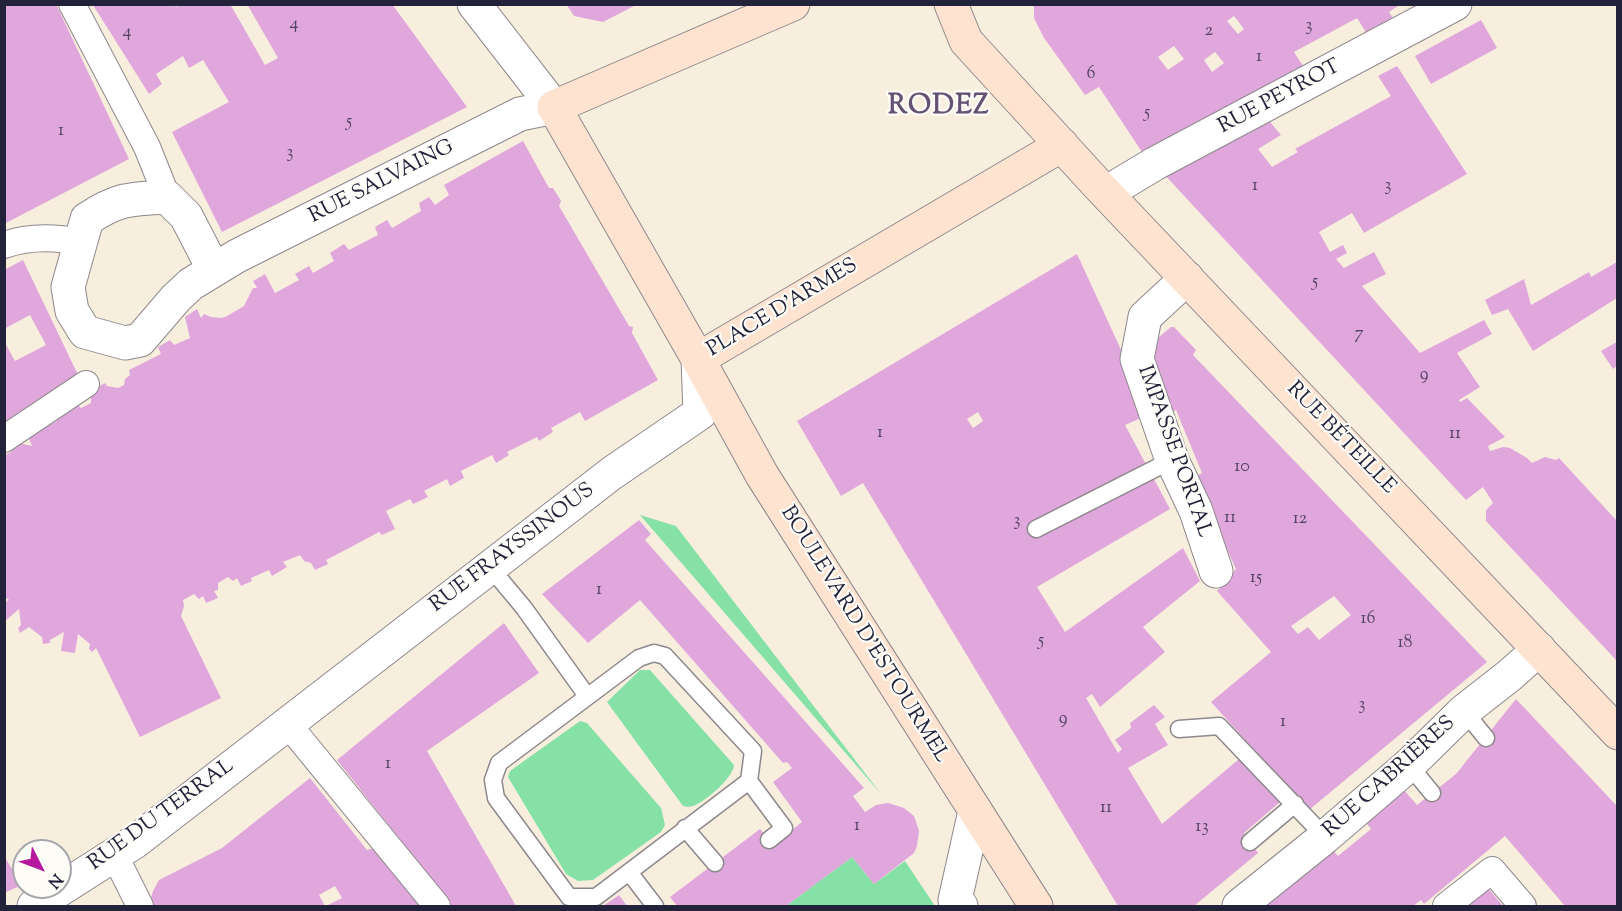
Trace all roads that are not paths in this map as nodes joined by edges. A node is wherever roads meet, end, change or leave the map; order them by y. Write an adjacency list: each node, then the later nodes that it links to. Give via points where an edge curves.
1 (72, 4): 9 (street, via 147,147)
2 (474, 4): 6 (street)
3 (793, 4): 6 (main road)
4 (951, 4): 7 (main road, via 966,41)
5 (1455, 4): 8 (street, RUE PEYROT)
6 (554, 107): 12 (street, RUE SALVAING, via 520,114); 14 (main road, PLACE D'ARMES)
7 (1062, 145): 8 (main road, RUE BÉTEILLE); 14 (main road, PLACE D'ARMES)
8 (1106, 193): 13 (main road, RUE BÉTEILLE)
9 (167, 197): 10 (street, via 127,199 106,206 87,219); 12 (street, via 186,216)
10 (81, 242): 11 (street, via 55,237); 12 (street, via 68,287 72,311 86,332 125,343 140,339 191,284)
11 (4, 245)
12 (214, 270)
13 (1187, 278): 17 (street, IMPASSE PORTAL, via 1145,317 1137,359); 21 (main road, RUE BÉTEILLE)
14 (698, 359): 19 (street, RUE FRAYSSINOUS, via 700,412); 32 (main road, BOULEVARD D'ESTOURMEL, via 762,475)
15 (86, 384): 16 (street)
16 (4, 439)
17 (1172, 460): 18 (lane); 20 (street, IMPASSE PORTAL, via 1196,511)
18 (1036, 528)
19 (489, 566): 22 (lane, via 525,608); 24 (street, RUE FRAYSSINOUS)
20 (1216, 571)
21 (1539, 649): 23 (street, RUE CABRIÈRES); 26 (main road, RUE BÉTEILLE)
22 (587, 696): 29 (lane, via 639,658 654,653 665,656 753,751); 39 (lane, via 499,763 493,780 496,798 569,897 596,897)
23 (1464, 711): 27 (lane); 28 (street, RUE CABRIÈRES)
24 (287, 723): 37 (street, RUE DU TERRAL); 42 (street)
25 (1179, 729): 31 (lane, via 1218,726)
26 (1617, 733)
27 (1486, 738)
28 (1409, 765): 30 (lane); 34 (street, RUE CABRIÈRES)
29 (748, 781): 33 (lane); 35 (lane, via 784,828)
30 (1432, 793)
31 (1294, 804): 34 (lane); 36 (lane)
32 (975, 812): 44 (street, via 956,900); 45 (main road, BOULEVARD D'ESTOURMEL)
33 (685, 828): 38 (lane); 39 (lane)
34 (1325, 837): 46 (street, RUE CABRIÈRES)
35 (769, 840)
36 (1250, 842)
37 (114, 854): 40 (street, RUE DU TERRAL); 41 (street)
38 (715, 863)
39 (629, 872): 43 (lane)
40 (34, 906)
41 (140, 906)
42 (437, 906)
43 (656, 906)
44 (961, 906)
45 (1036, 906)
46 (1239, 906)
47 (1446, 906): 48 (street, via 1489,862)
48 (1523, 906)

